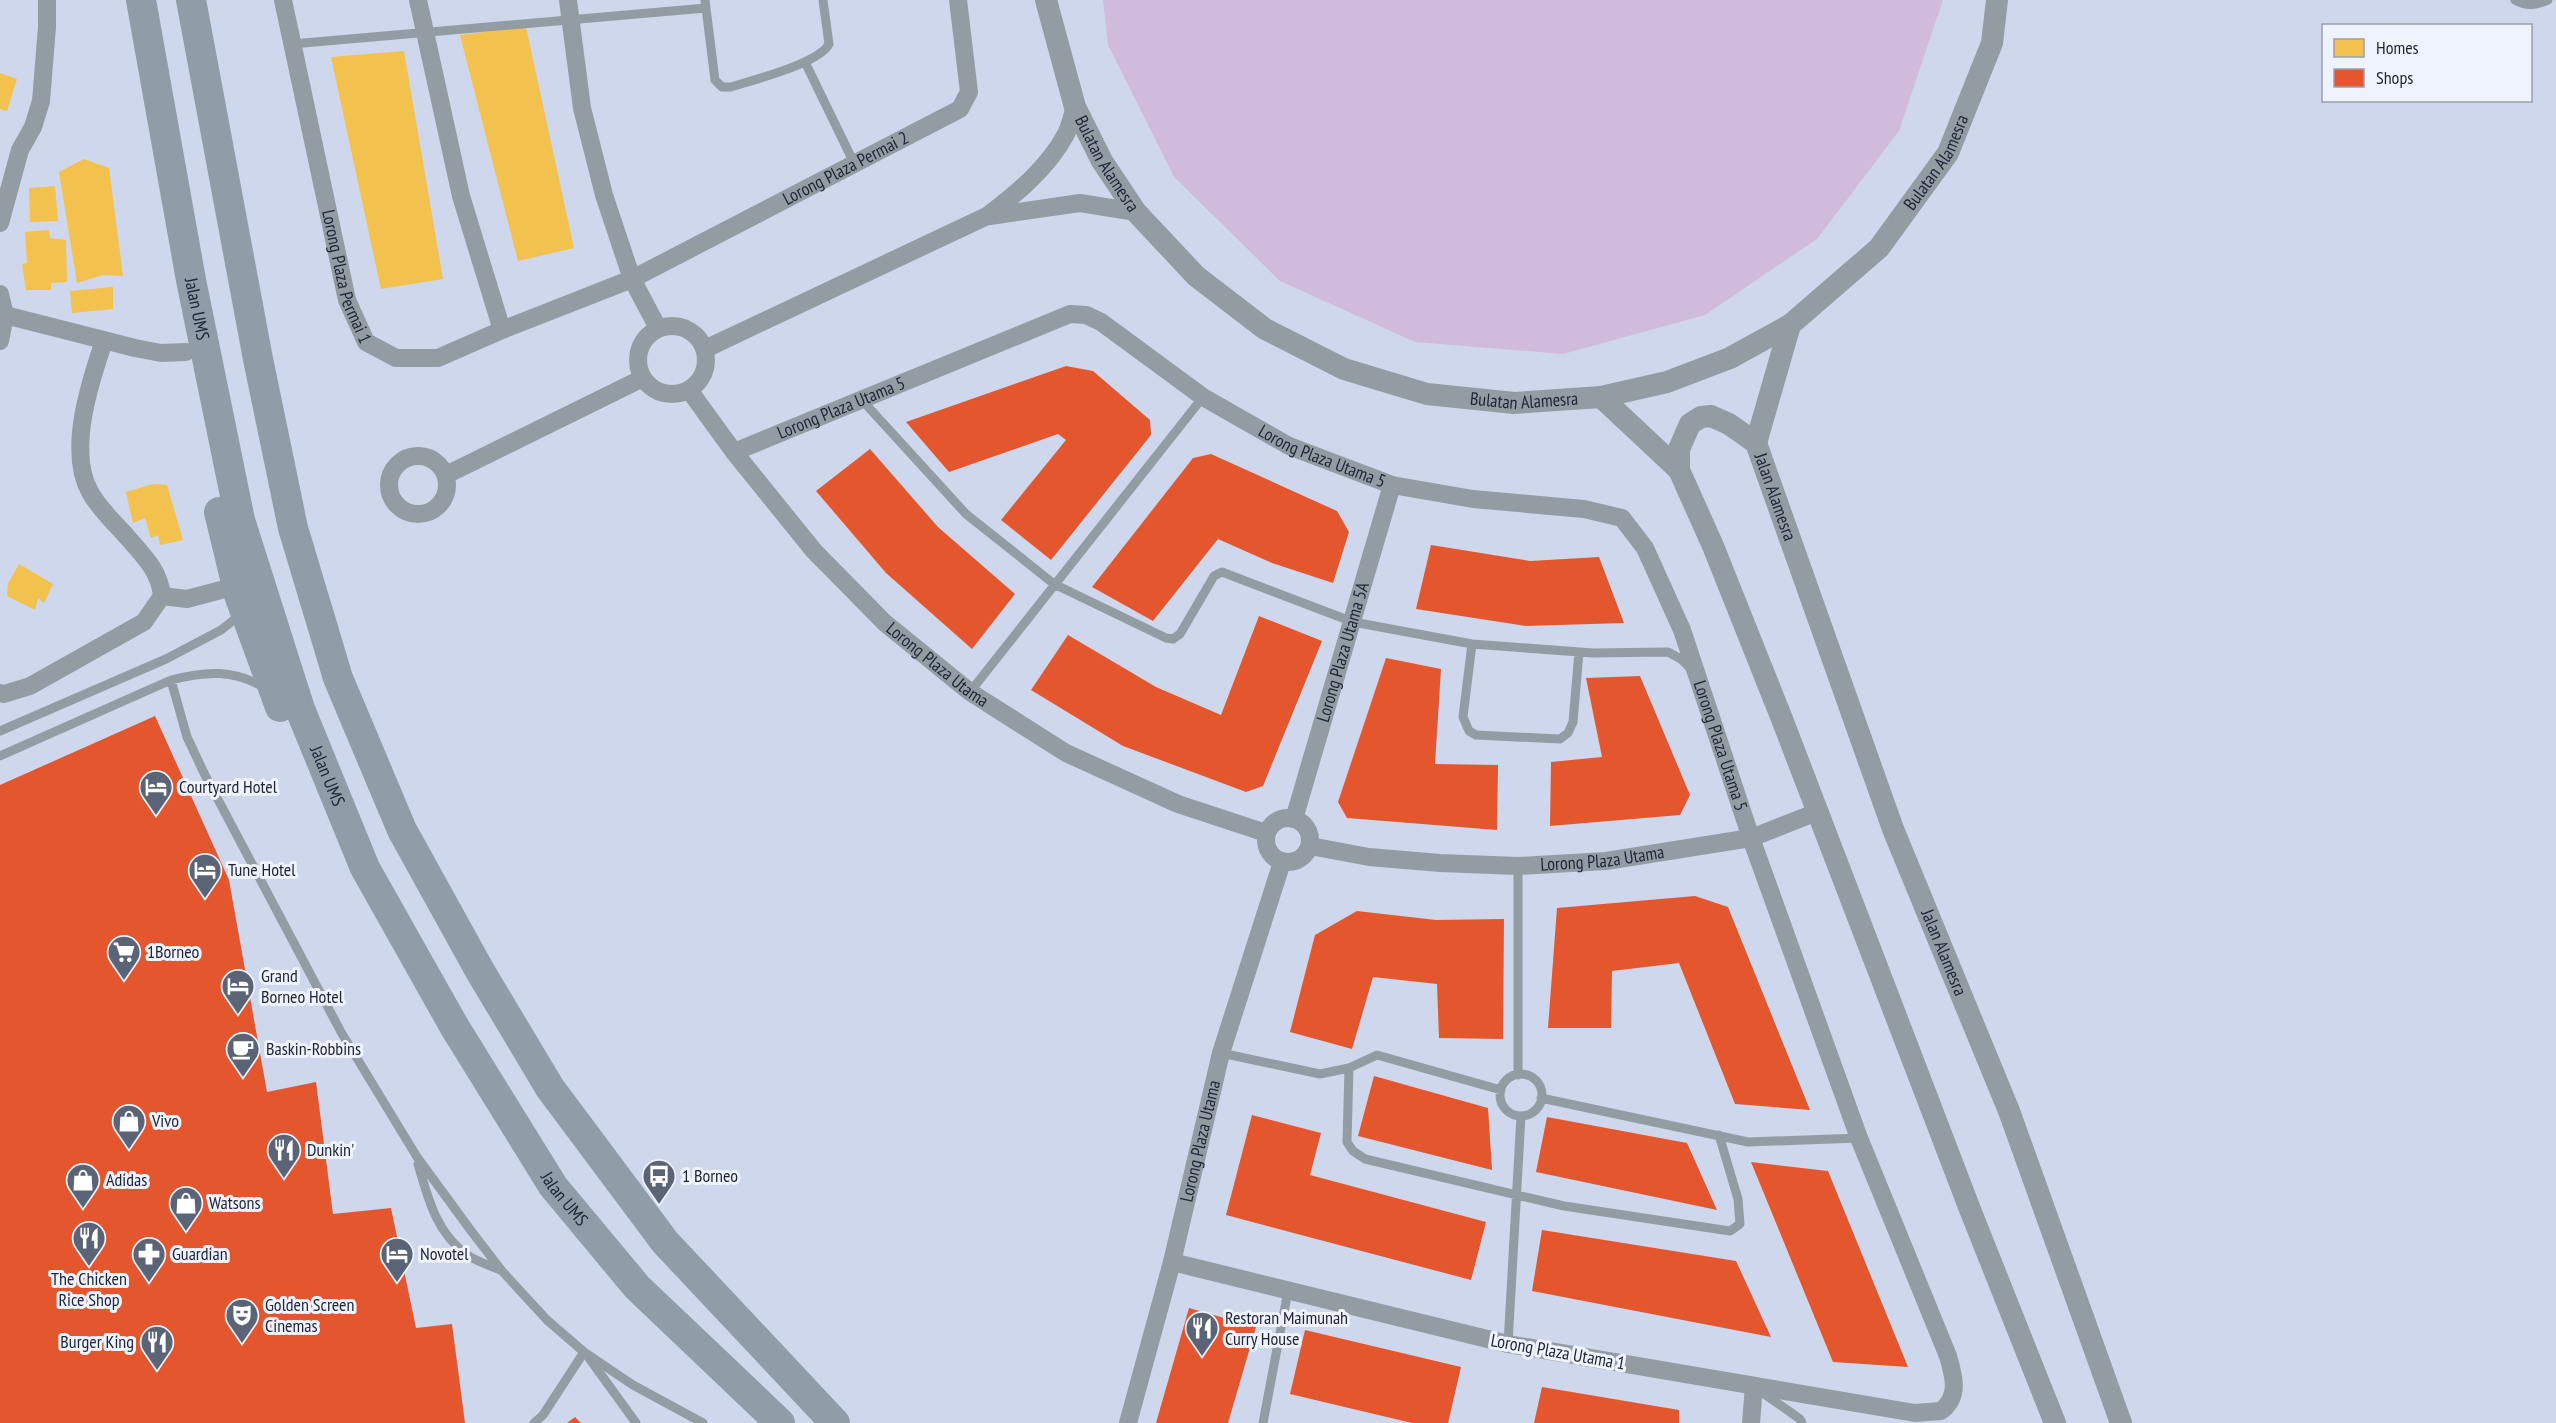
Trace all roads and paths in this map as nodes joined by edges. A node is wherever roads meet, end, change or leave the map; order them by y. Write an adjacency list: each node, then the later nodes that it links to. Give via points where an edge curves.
1 (47, 0): 22 (street, via 40,101 33,127 20,150)
2 (141, 0): 24 (highway, Jalan UMS)
3 (191, 0): 87 (highway, via 293,528 338,678 402,830 550,1088 665,1242)
4 (283, 0): 16 (street, Lorong Plaza Permai 1)
5 (418, 0): 15 (street)
6 (568, 0): 14 (street)
7 (823, 0): 17 (lane, via 829,44 819,56)
8 (958, 0): 19 (street, Lorong Plaza Permai 2, via 969,92 966,101 960,109)
9 (1046, 0): 18 (street, Bulatan Alamesra)
10 (1997, 0): 27 (street, Bulatan Alamesra, via 1992,43 1948,153 1879,248)
11 (2515, 0): 12 (lane, via 2537,5)
12 (2548, 0)
13 (705, 4): 14 (lane); 17 (lane, via 715,80 722,87)
14 (569, 20): 15 (lane); 23 (street, via 582,108 604,195)
15 (424, 32): 16 (lane); 29 (street, via 461,196)
16 (292, 44): 29 (street, Lorong Plaza Permai 1, via 347,300 366,342 396,358 438,358)
17 (805, 62): 19 (lane)
18 (1075, 107): 20 (street, Bulatan Alamesra, via 1102,161); 21 (street, via 1067,134 1048,159 1019,192)
19 (855, 165): 23 (street, Lorong Plaza Permai 2)
20 (1136, 212): 21 (street, via 1080,203); 37 (street, Bulatan Alamesra, via 1196,276 1265,329 1344,369 1427,394 1514,404)
21 (987, 216): 32 (street)
22 (0, 223)
23 (632, 279): 28 (street); 29 (street, Lorong Plaza Permai 1)
24 (191, 280): 33 (highway, via 182,329); 60 (highway, Jalan UMS, via 240,520 300,710)
25 (0, 294): 26 (street)
26 (5, 315): 30 (street); 31 (street)
27 (1790, 325): 37 (street, Bulatan Alamesra, via 1699,370); 39 (street)
28 (658, 328): 32 (street, via 680,326 691,331); 34 (street, via 641,344 638,366)
29 (502, 330)
30 (0, 341)
31 (104, 341): 33 (street, via 162,353); 45 (street, via 82,416 83,470 91,494 161,581)
32 (705, 349): 35 (street, via 704,372)
33 (186, 352): 46 (highway)
34 (643, 378): 35 (street, via 658,391 679,394); 42 (street)
35 (689, 390): 40 (street, Lorong Plaza Utama)
36 (1203, 397): 38 (street, Lorong Plaza Utama 5, via 1101,322 1086,315 1070,314); 43 (street, Lorong Plaza Utama 5, via 1289,446); 44 (lane)
37 (1601, 398): 41 (street)
38 (861, 399): 40 (street, Lorong Plaza Utama 5); 44 (lane, via 966,514)
39 (1756, 443): 41 (street, Jalan Alamesra, via 1729,424 1711,416 1701,417 1690,424 1679,449); 92 (street, Jalan Alamesra, via 1893,829 2008,1111)
40 (734, 452): 52 (street, Lorong Plaza Utama, via 814,551 885,623)
41 (1679, 470): 57 (street, via 1722,568)
42 (446, 476)
43 (1392, 485): 47 (street, Lorong Plaza Utama 5A); 50 (street, Lorong Plaza Utama 5, via 1473,499 1584,509 1623,518 1646,548 1682,630)
44 (1054, 584): 47 (lane, via 1173,639 1180,634 1214,576 1222,572); 52 (lane)
45 (162, 596): 46 (street); 53 (street, via 144,622 30,686)
46 (240, 598): 54 (highway); 55 (lane, via 221,630 166,659)
47 (1353, 622): 48 (lane); 58 (street, Lorong Plaza Utama 5A)
48 (1472, 644): 49 (lane); 49 (lane, via 1463,717 1469,731 1476,735 1560,740 1573,722)
49 (1579, 652): 50 (lane, via 1668,652)
50 (1697, 676): 61 (street, Lorong Plaza Utama 5)
51 (171, 680): 54 (lane, via 193,674 235,674); 56 (lane); 73 (lane, via 187,737 205,775 341,1032)
52 (970, 692): 59 (street, Lorong Plaza Utama, via 1066,753 1178,804)
53 (0, 693)
54 (275, 694): 60 (highway, via 305,770)
55 (0, 731)
56 (0, 756)
57 (1817, 812): 61 (street, Lorong Plaza Utama); 91 (street)
58 (1294, 819): 59 (street, via 1274,822); 62 (street, via 1305,826)
59 (1266, 833): 63 (street, via 1266,848)
60 (351, 834): 86 (highway, Jalan UMS, via 365,868 454,1026 553,1186 637,1287)
61 (1751, 838): 64 (street, Lorong Plaza Utama, via 1606,861); 72 (street, Lorong Plaza Utama 5)
62 (1310, 846): 63 (street, via 1296,861); 64 (street, Lorong Plaza Utama, via 1369,857)
63 (1282, 862): 65 (street, Lorong Plaza Utama)
64 (1518, 866): 67 (lane)
65 (1221, 1053): 66 (lane, via 1320,1074); 75 (street, Lorong Plaza Utama)
66 (1349, 1068): 68 (lane, via 1377,1054); 74 (lane, via 1347,1142 1353,1151 1365,1159)
67 (1518, 1075): 68 (lane, via 1507,1080); 69 (lane, via 1532,1078)
68 (1501, 1090): 70 (lane, via 1504,1108)
69 (1541, 1098): 70 (lane, via 1536,1109); 71 (lane)
70 (1521, 1116): 74 (lane)
71 (1719, 1136): 72 (lane, via 1748,1142); 74 (lane, via 1738,1199 1740,1224 1731,1231)
72 (1859, 1138): 81 (street, Lorong Plaza Utama 5, via 1948,1356 1954,1386)
73 (417, 1157): 76 (lane); 76 (lane, via 430,1204 444,1233 466,1255)
74 (1516, 1197): 78 (lane)
75 (1172, 1262): 77 (street, Lorong Plaza Utama 1); 88 (street, Lorong Plaza Utama)
76 (502, 1271): 79 (lane, via 547,1320)
77 (1288, 1291): 78 (street, Lorong Plaza Utama 1); 82 (lane)
78 (1508, 1344): 80 (street, Lorong Plaza Utama 1)
79 (584, 1352): 83 (lane); 84 (lane); 85 (lane, via 633,1385)
80 (1754, 1386): 81 (street, Lorong Plaza Utama 1, via 1915,1413 1941,1411); 89 (street); 90 (lane)
81 (1947, 1406)
82 (1266, 1422)
83 (534, 1423)
84 (636, 1423)
85 (703, 1423)
86 (780, 1423)
87 (835, 1423)
88 (1128, 1423)
89 (1751, 1423)
90 (1802, 1423)
91 (2055, 1423)
92 (2121, 1423)

